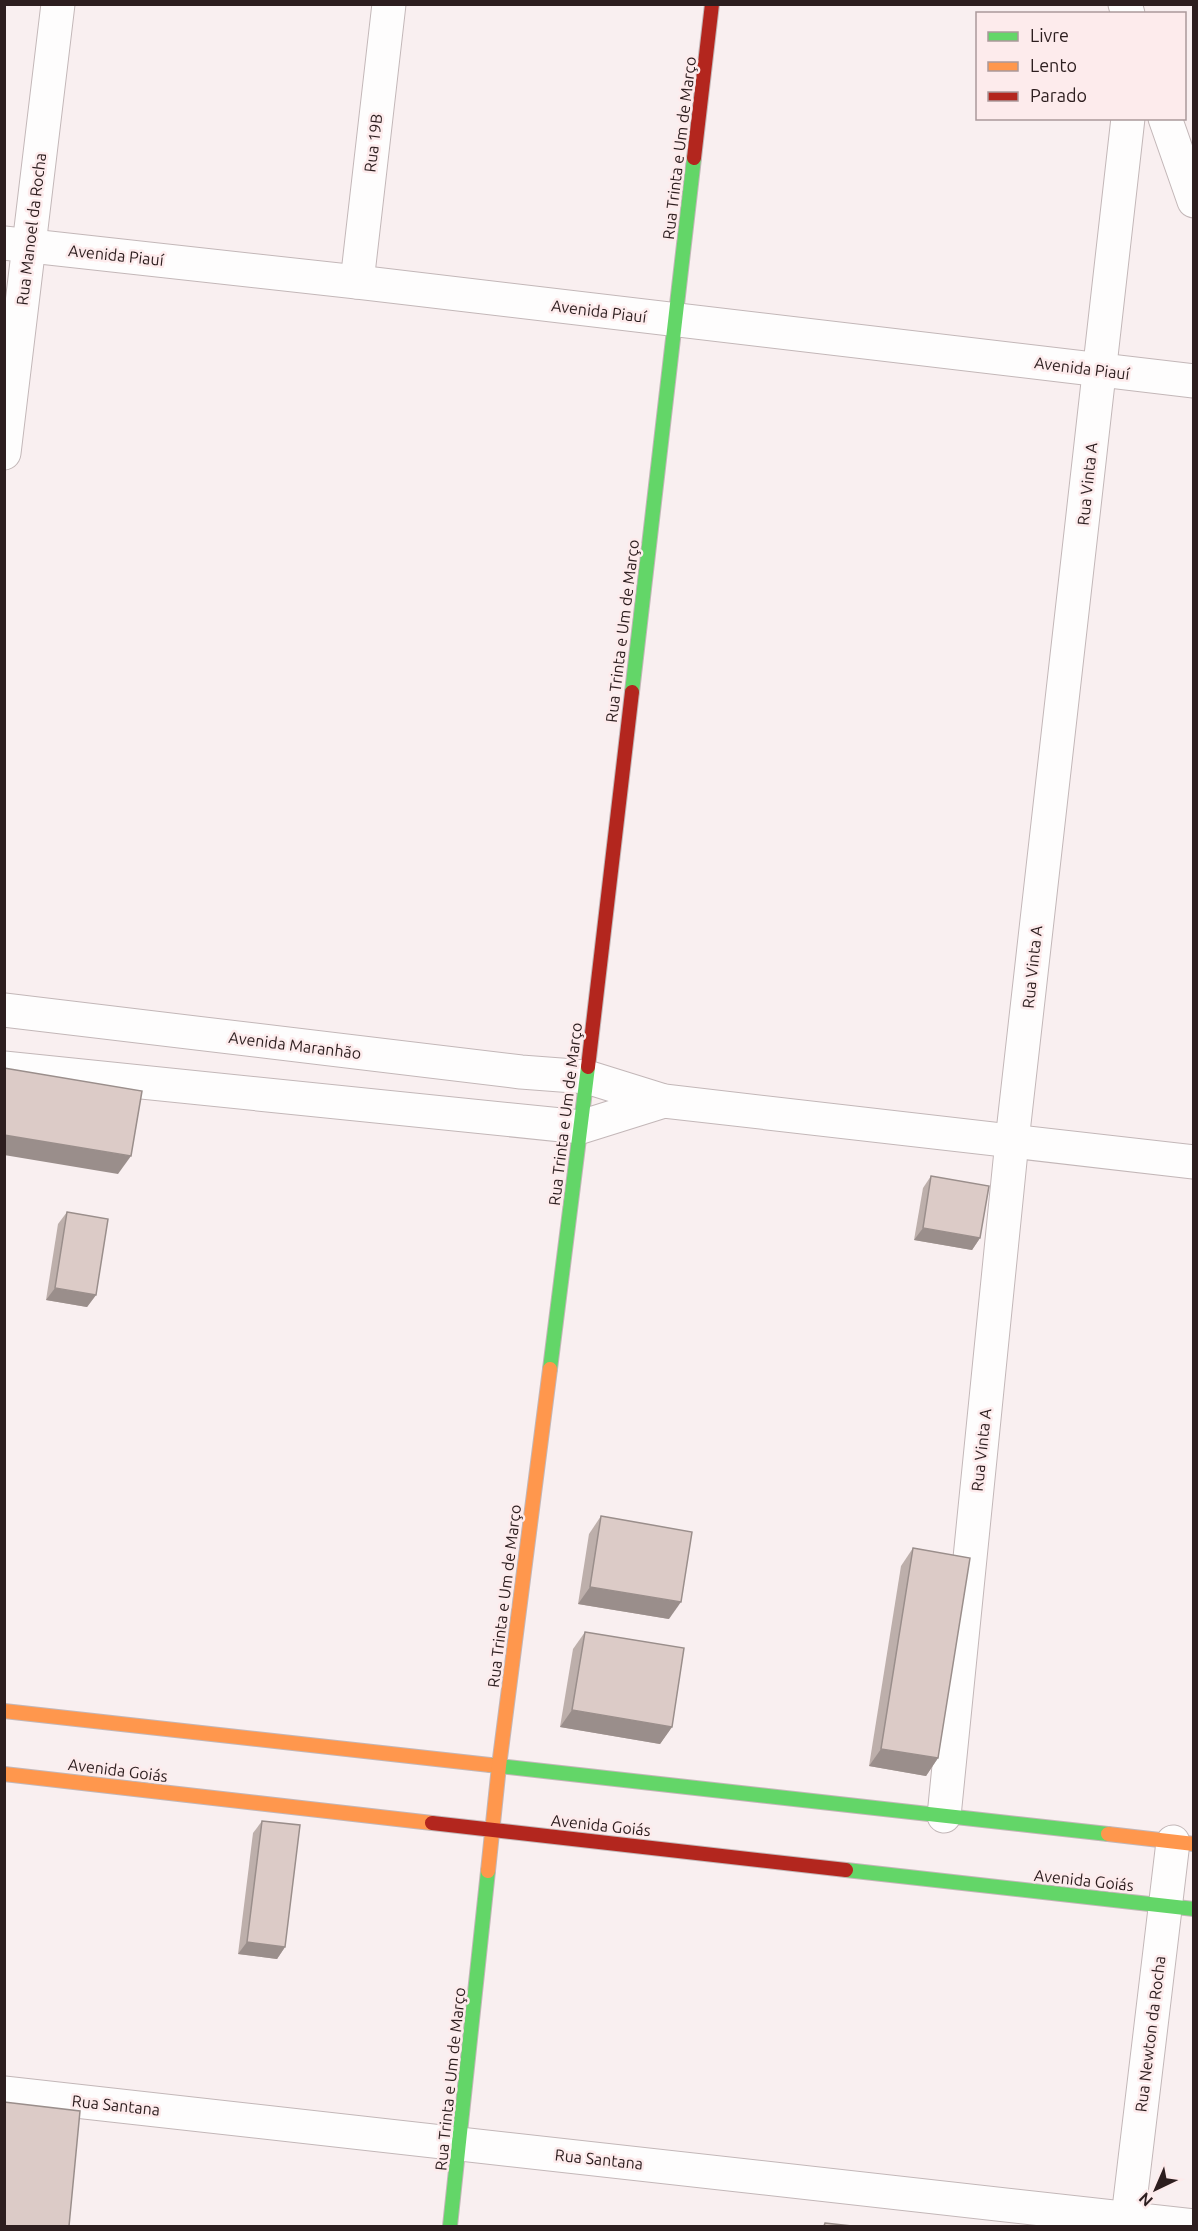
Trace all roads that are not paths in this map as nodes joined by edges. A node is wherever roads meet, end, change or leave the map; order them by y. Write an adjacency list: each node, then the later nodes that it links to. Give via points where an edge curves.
1 (58, 4): 7 (street, Rua Manoel da Rocha)
2 (389, 4): 8 (street, Rua 19B)
3 (712, 4): 9 (main road, Rua Trinta e Um de Março)
4 (1128, 120): 10 (street, Rua Vinta A)
5 (1166, 120): 6 (street)
6 (1194, 201)
7 (17, 244): 8 (street, Avenida Piauí); 12 (street, Rua Manoel da Rocha)
8 (357, 282): 9 (street, Avenida Piauí)
9 (675, 320): 10 (street, Avenida Piauí); 15 (main road, Rua Trinta e Um de Março)
10 (1100, 370): 11 (street, Avenida Piauí); 18 (street, Rua Vinta A)
11 (1194, 381)
12 (4, 453)
13 (4, 1010): 15 (street, Avenida Maranhão)
14 (4, 1068): 17 (street)
15 (587, 1077): 16 (street, Avenida Maranhão); 17 (main road, Rua Trinta e Um de Março)
16 (664, 1101): 17 (street); 18 (street)
17 (580, 1127): 21 (main road, Rua Trinta e Um de Março)
18 (1012, 1141): 19 (street); 23 (street, Rua Vinta A)
19 (1194, 1162)
20 (4, 1710): 21 (main road)
21 (499, 1766): 23 (main road); 24 (main road, Rua Trinta e Um de Março)
22 (4, 1774): 24 (main road, Avenida Goiás)
23 (944, 1816): 25 (main road)
24 (492, 1829): 26 (main road, Avenida Goiás); 28 (main road, Rua Trinta e Um de Março)
25 (1183, 1843): 26 (street, Rua Newton da Rocha)
26 (1179, 1907): 29 (street, Rua Newton da Rocha)
27 (4, 2093): 28 (street, Rua Santana)
28 (460, 2144): 29 (street, Rua Santana); 30 (main road, Rua Trinta e Um de Março)
29 (1128, 2223): 31 (street, Rua Santana)
30 (450, 2226)
31 (1194, 2226)

